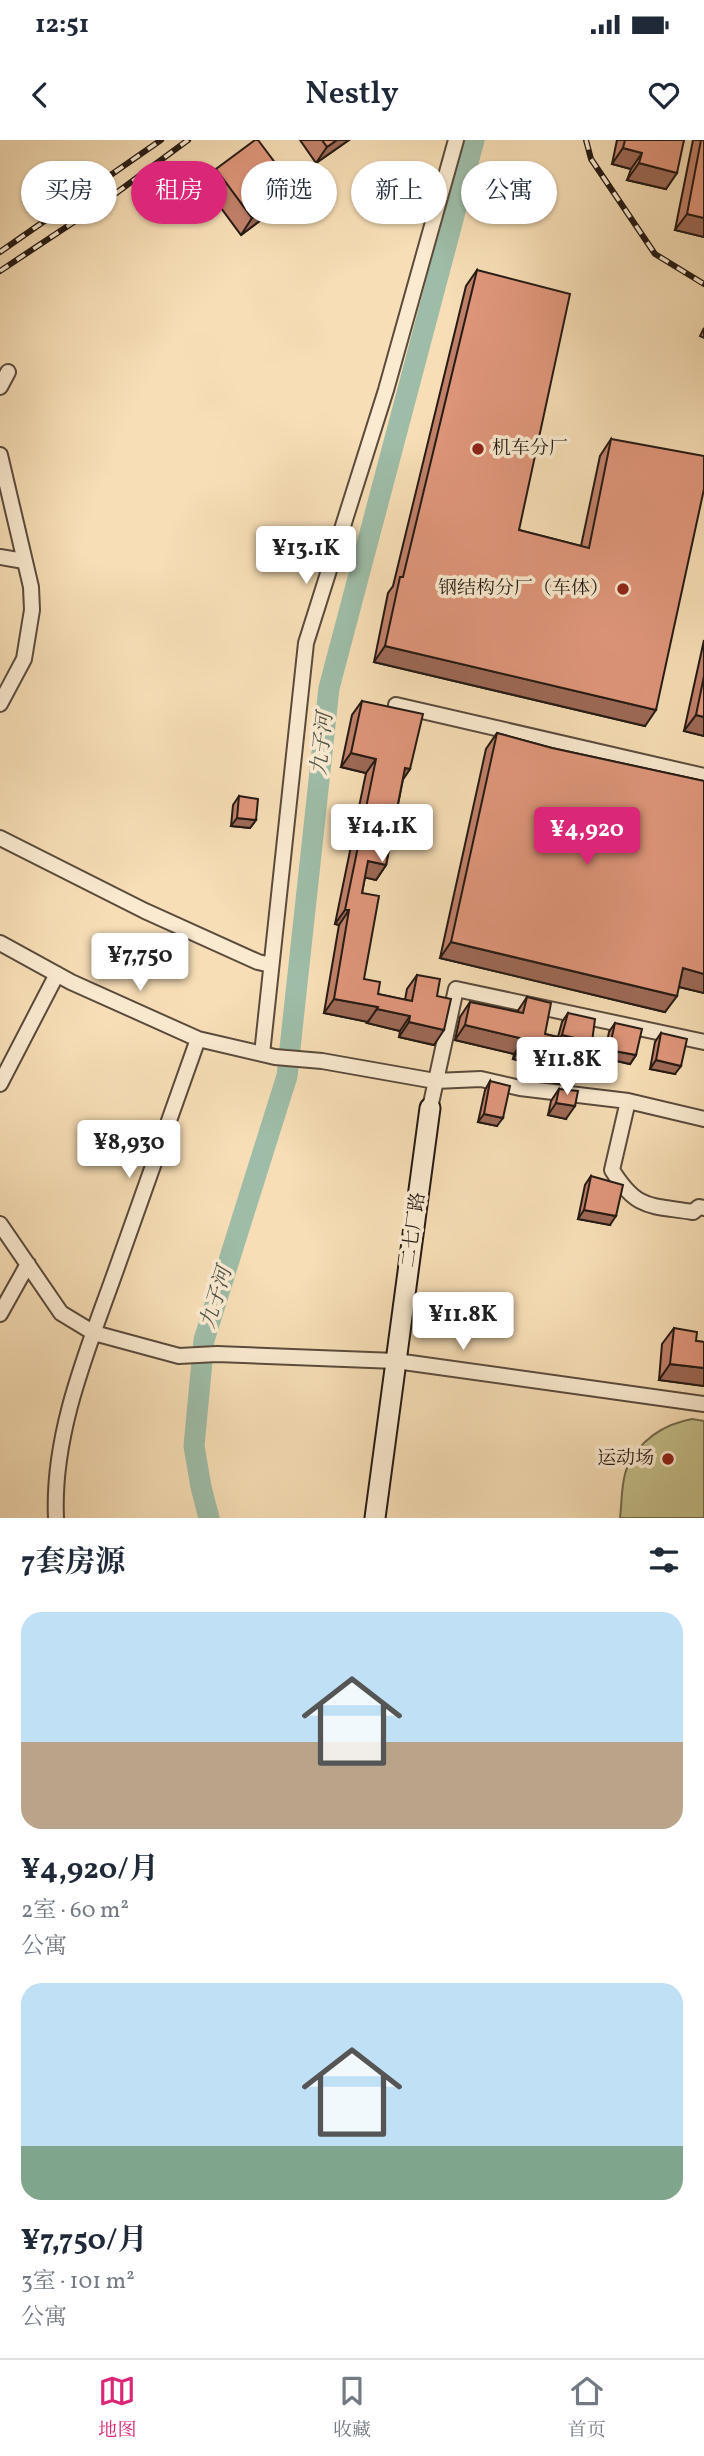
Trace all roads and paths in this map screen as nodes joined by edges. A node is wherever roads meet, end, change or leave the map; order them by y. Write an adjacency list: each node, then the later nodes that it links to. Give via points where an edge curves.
1 (456, 140): 12 (street, via 386,390 306,643)
2 (8, 372): 3 (street)
3 (0, 387)
4 (0, 455): 6 (street)
5 (0, 557): 6 (street)
6 (24, 561): 7 (street, via 32,610 24,659)
7 (0, 704)
8 (396, 705): 9 (street)
9 (704, 776)
10 (0, 838): 12 (street, via 145,911)
11 (0, 943): 13 (street)
12 (271, 965): 16 (street)
13 (57, 974): 14 (street); 18 (street)
14 (198, 1039): 16 (street); 26 (street)
15 (704, 1042): 17 (street, via 456,989)
16 (268, 1056): 17 (street)
17 (435, 1081): 19 (street, via 481,1079); 20 (street)
18 (0, 1084)
19 (628, 1101): 21 (street); 22 (street, via 612,1170 624,1188 640,1203 693,1212)
20 (430, 1108): 27 (street, 二七厂路)
21 (704, 1119)
22 (704, 1208)
23 (0, 1224): 24 (street)
24 (28, 1264): 25 (street); 26 (street, via 61,1313)
25 (0, 1314)
26 (94, 1333): 27 (street, via 178,1356); 29 (street, via 67,1416)
27 (396, 1361): 28 (street); 30 (street, 二七厂路)
28 (704, 1404)
29 (56, 1518)
30 (375, 1518)

